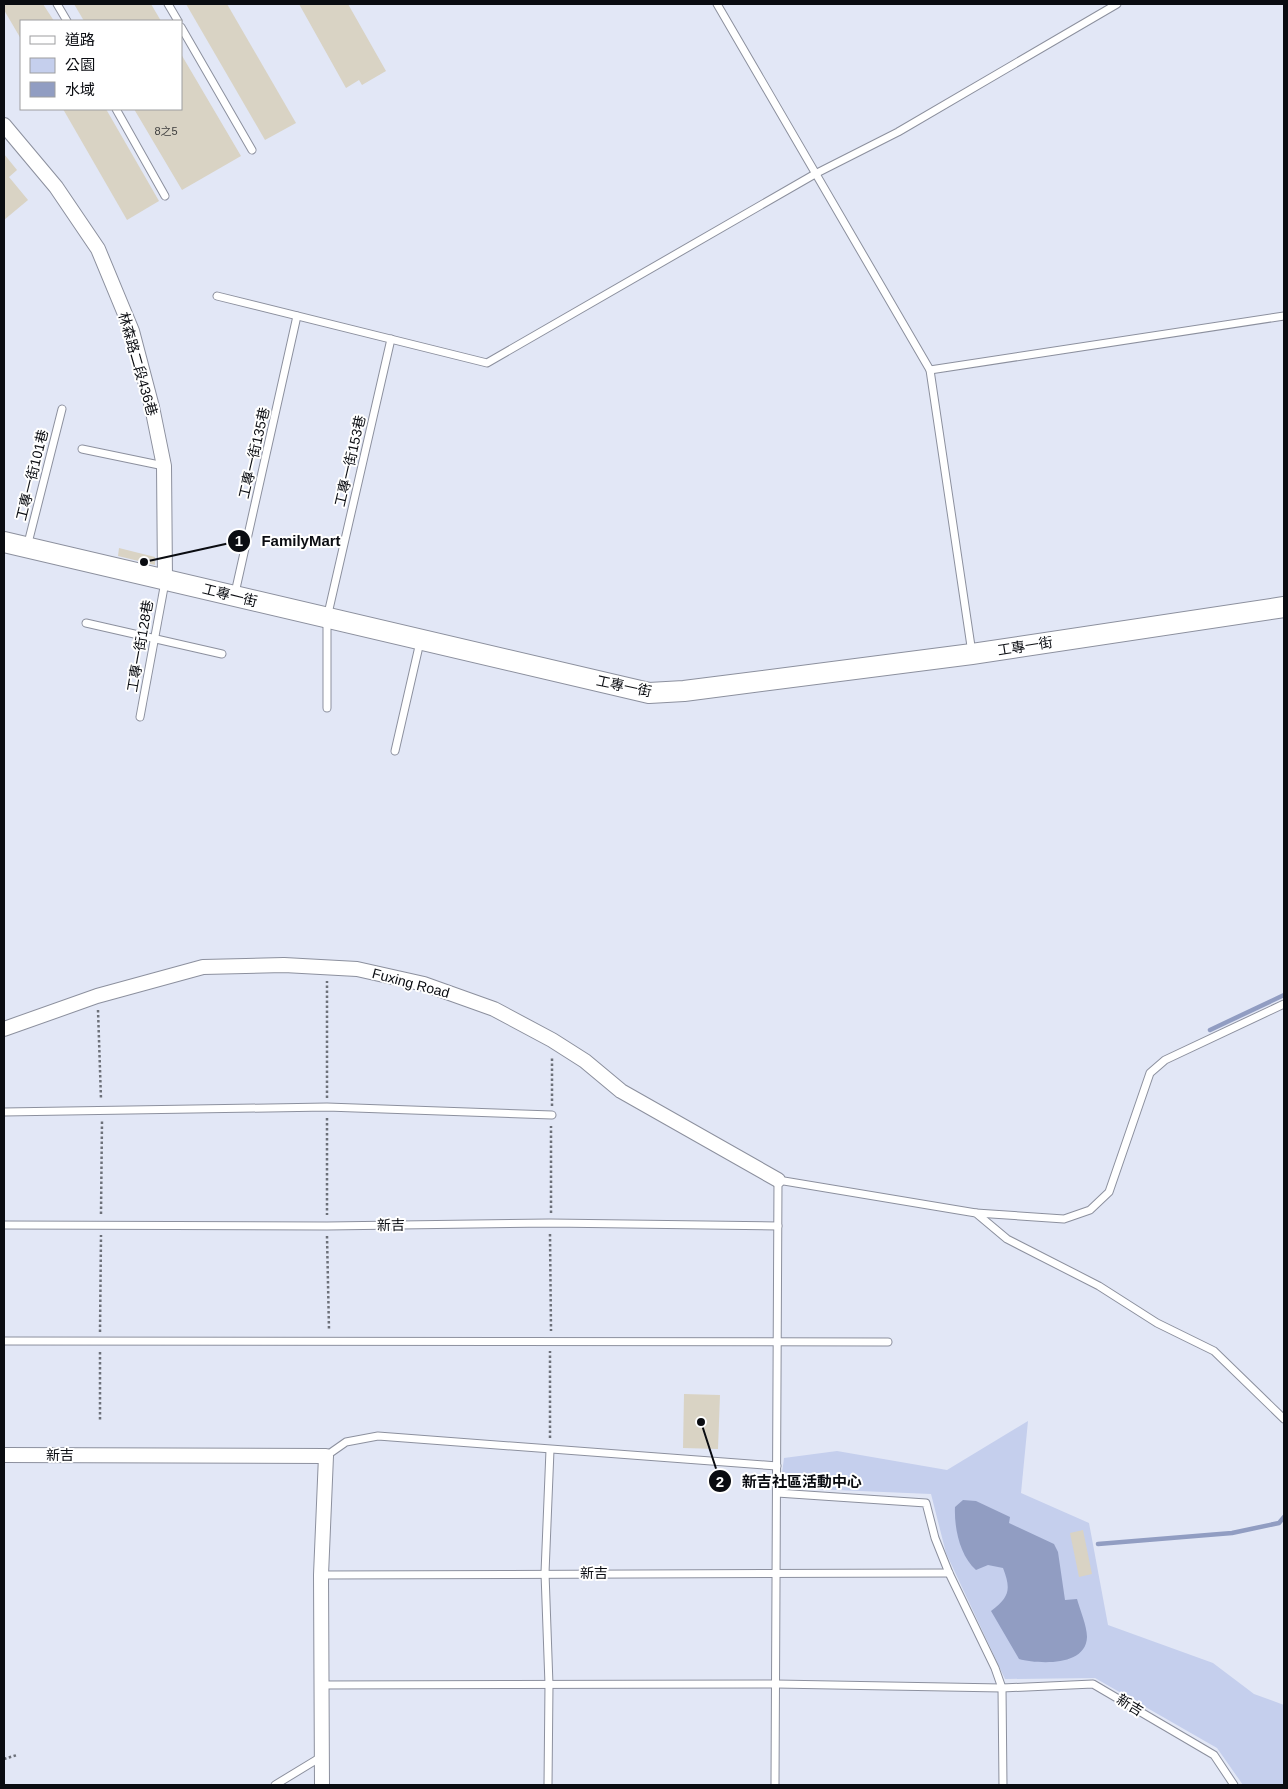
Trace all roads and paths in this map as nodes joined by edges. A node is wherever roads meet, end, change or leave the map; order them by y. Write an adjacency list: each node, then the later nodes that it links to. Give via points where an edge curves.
1 (57, 4): 5 (lane)
2 (168, 4): 6 (lane)
3 (717, 4): 11 (lane)
4 (1116, 4): 11 (lane, via 898,132)
5 (66, 20)
6 (177, 20)
7 (182, 29): 10 (lane)
8 (117, 110): 12 (lane)
9 (4, 125): 20 (street, 林森路二段436巷, via 56,187 98,249 132,332)
10 (252, 150)
11 (815, 174): 16 (lane, via 487,363); 17 (lane)
12 (165, 196)
13 (217, 296): 14 (lane)
14 (298, 316): 16 (lane); 24 (lane, 工專一街135巷)
15 (1284, 316): 17 (lane)
16 (390, 339): 26 (lane, 工專一街153巷)
17 (930, 370): 31 (lane)
18 (62, 409): 22 (lane, 工專一街101巷)
19 (82, 449): 20 (lane)
20 (164, 466): 23 (street, 林森路二段436巷)
21 (4, 542): 22 (street, 工專一街)
22 (27, 547): 23 (street, 工專一街)
23 (165, 579): 24 (street, 工專一街); 28 (lane, 工專一街128巷)
24 (234, 596): 26 (street, 工專一街)
25 (1284, 606): 31 (street, 工專一街)
26 (327, 618): 29 (street, 工專一街); 32 (lane, 工專一街153巷)
27 (86, 624): 28 (lane)
28 (154, 638): 30 (lane); 33 (lane, 工專一街128巷)
29 (421, 639): 31 (street, 工專一街, via 649,693); 34 (lane)
30 (222, 654)
31 (972, 654)
32 (327, 708)
33 (140, 717)
34 (395, 751)
35 (328, 967): 36 (street, Fuxing Road, via 203,967); 39 (street, Fuxing Road, via 357,969 453,993 494,1009); 40 (path)
36 (97, 996): 38 (street, Fuxing Road); 41 (path)
37 (1284, 1004): 45 (lane, via 1165,1060 1150,1073 1109,1192 1090,1210 1064,1219)
38 (4, 1029)
39 (552, 1040): 43 (path); 44 (street, Fuxing Road, via 585,1061 621,1091)
40 (327, 1107): 41 (lane); 43 (lane); 49 (path)
41 (102, 1110): 42 (lane); 47 (path)
42 (4, 1112)
43 (552, 1115): 46 (path)
44 (778, 1180): 45 (lane); 50 (lane)
45 (976, 1213): 57 (lane, via 1007,1239 1099,1286 1156,1323 1214,1351)
46 (550, 1223): 49 (lane, 新吉); 50 (lane, 新吉); 53 (path)
47 (101, 1224): 48 (lane, 新吉); 49 (lane, 新吉); 52 (path)
48 (4, 1225)
49 (327, 1226): 55 (path)
50 (778, 1226): 54 (lane)
51 (4, 1341): 52 (lane)
52 (100, 1341): 55 (lane); 58 (path)
53 (550, 1341): 54 (lane); 55 (lane); 59 (path)
54 (778, 1341): 56 (lane); 62 (lane)
55 (330, 1342)
56 (888, 1342)
57 (1284, 1419)
58 (100, 1421)
59 (550, 1450): 61 (lane, via 378,1436 346,1442); 62 (lane); 65 (lane)
60 (4, 1455): 61 (street, 新吉)
61 (326, 1456): 67 (street)
62 (777, 1466): 63 (lane)
63 (777, 1493): 64 (lane); 66 (lane, via 926,1503)
64 (777, 1572): 65 (lane, 新吉); 66 (lane, 新吉); 68 (lane)
65 (544, 1573): 67 (lane, 新吉); 70 (lane)
66 (949, 1573): 71 (lane)
67 (321, 1574): 69 (street)
68 (776, 1684): 70 (lane, 新吉); 71 (lane, 新吉); 78 (lane)
69 (321, 1685): 70 (lane, 新吉); 73 (street)
70 (549, 1685): 77 (lane)
71 (1002, 1688): 79 (lane); 80 (lane, 新吉, via 1093,1684 1214,1755)
72 (17, 1755): 74 (path)
73 (321, 1757): 75 (lane); 76 (street)
74 (4, 1759)
75 (275, 1785)
76 (322, 1785)
77 (548, 1785)
78 (775, 1785)
79 (1003, 1785)
80 (1234, 1785)

